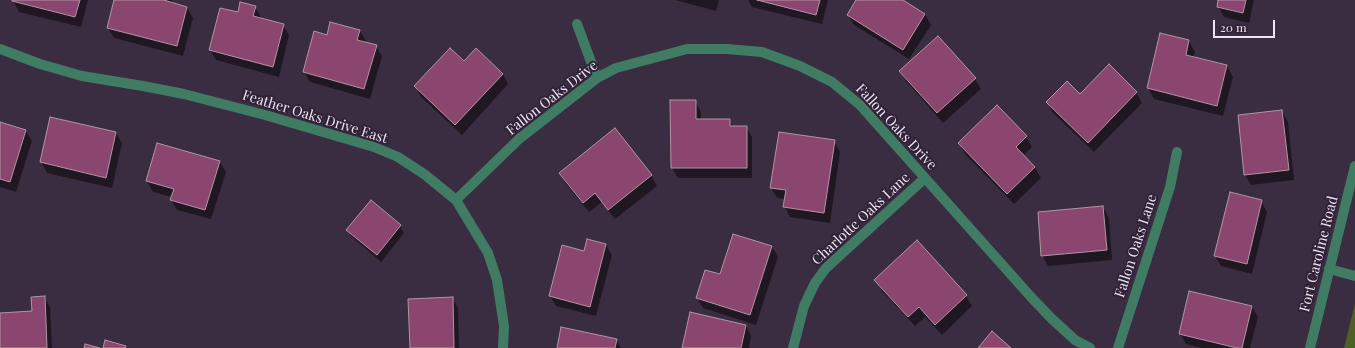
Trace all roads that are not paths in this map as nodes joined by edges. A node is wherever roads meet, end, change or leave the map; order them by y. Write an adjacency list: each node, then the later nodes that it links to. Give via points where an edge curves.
1 (577, 24): 3 (street)
2 (0, 49): 7 (street, Feather Oaks Drive East, via 82,76 184,94 374,147 398,157)
3 (597, 78): 6 (street, Fallon Oaks Drive, via 616,68 687,49 762,52 800,66 832,82 860,105); 7 (street, Fallon Oaks Drive, via 519,139)
4 (1178, 152): 13 (street, Fallon Oaks Lane, via 1170,188)
5 (1355, 166): 8 (street, Fort Caroline Road)
6 (925, 178): 11 (street, Charlotte Oaks Lane, via 826,268 814,283 804,306); 12 (street, Fallon Oaks Drive, via 1051,318 1075,340)
7 (456, 200): 10 (street, Feather Oaks Drive East, via 488,253 497,280 504,326)
8 (1329, 269): 9 (street); 14 (street, Fort Caroline Road)
9 (1355, 276)
10 (503, 348)
11 (793, 348)
12 (1090, 348)
13 (1118, 348)
14 (1310, 348)

